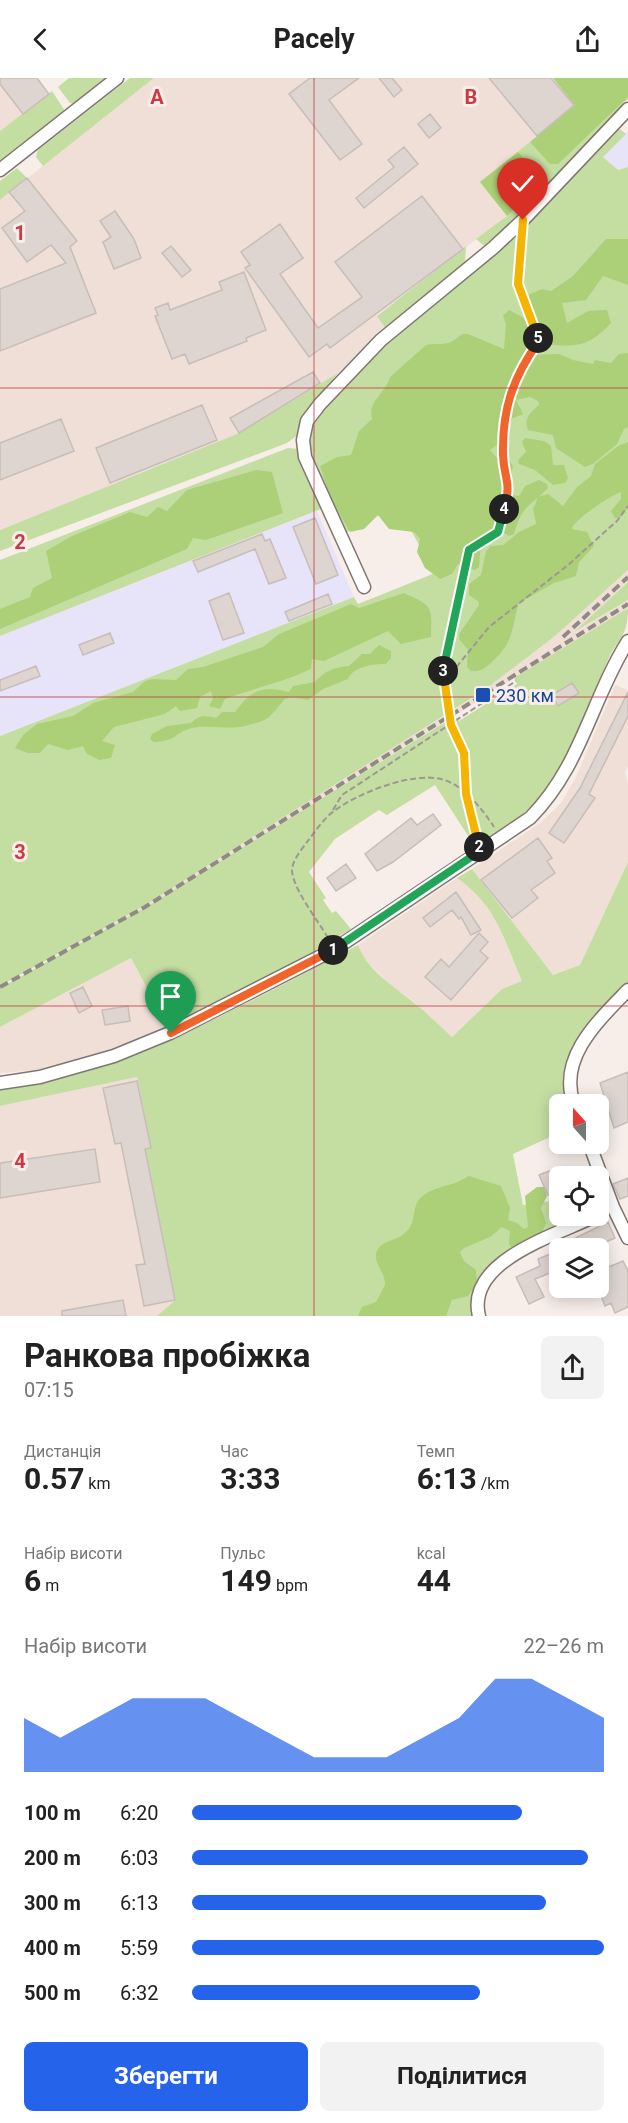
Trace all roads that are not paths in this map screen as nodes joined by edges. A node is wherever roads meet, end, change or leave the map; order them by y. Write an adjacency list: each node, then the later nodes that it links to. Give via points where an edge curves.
1 (117, 78): 3 (street)
2 (628, 109): 4 (street, via 494,248 381,340 307,421 305,457)
3 (0, 170)
4 (364, 587)
5 (628, 641): 7 (street, via 614,663 561,781 530,818 335,949 171,1033 114,1056 40,1077)
6 (628, 990): 8 (street, via 590,1031 578,1051 571,1077)
7 (0, 1083)
8 (573, 1094)
9 (593, 1154): 10 (street)
10 (613, 1207): 11 (street); 13 (street)
11 (609, 1209)
12 (575, 1226): 14 (street, via 500,1262 481,1286)
13 (628, 1238)
14 (479, 1316)

